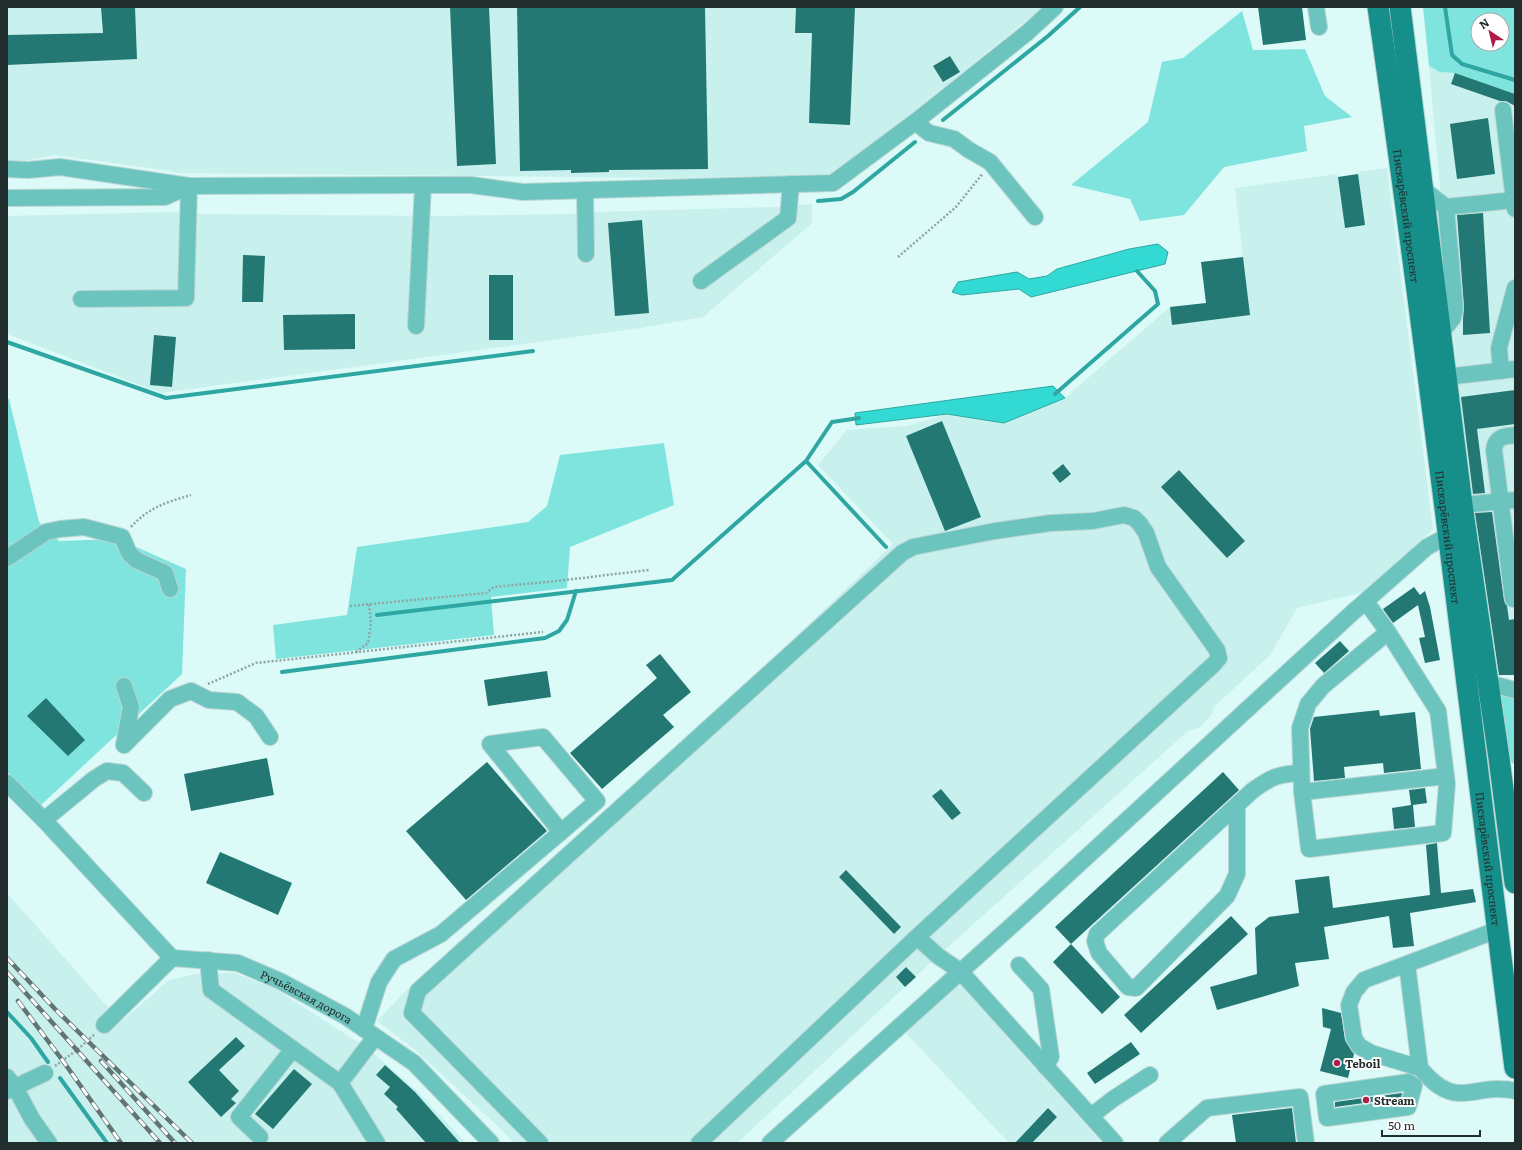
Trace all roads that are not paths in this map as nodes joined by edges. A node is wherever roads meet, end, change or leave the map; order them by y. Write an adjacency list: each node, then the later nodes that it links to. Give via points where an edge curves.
1 (1055, 7): 7 (street, via 1028,32)
2 (1316, 7): 5 (street)
3 (1378, 7): 29 (main road, Пискарёвский проспект)
4 (1400, 7): 12 (main road, Пискарёвский проспект)
5 (1319, 27)
6 (1503, 110): 15 (street)
7 (915, 122): 9 (street, via 833,183); 17 (street, via 929,133 954,139 990,162)
8 (7, 169): 11 (street, via 60,167)
9 (791, 184): 13 (street); 19 (street, via 788,218)
10 (423, 185): 11 (street); 13 (street, via 471,185 523,192); 22 (street)
11 (189, 186): 14 (street, via 165,197); 21 (street, via 186,298)
12 (1424, 189): 16 (street); 23 (main road, Пискарёвский проспект)
13 (585, 190): 18 (street)
14 (7, 198)
15 (1515, 204): 16 (street)
16 (1446, 207): 23 (street, via 1455,308 1453,318)
17 (1035, 217)
18 (586, 254)
19 (700, 282)
20 (1515, 288): 24 (street, via 1499,348)
21 (81, 299)
22 (416, 326)
23 (1441, 333): 25 (main road, Пискарёвский проспект)
24 (1508, 370): 25 (street)
25 (1446, 377): 28 (main road, Пискарёвский проспект)
26 (1515, 435): 27 (street, via 1500,438 1494,445)
27 (1508, 501): 28 (street); 32 (street)
28 (1462, 506): 35 (main road, Пискарёвский проспект)
29 (1448, 538): 33 (street, via 1427,547); 49 (main road, Пискарёвский проспект)
30 (7, 558): 31 (street, via 46,532 84,527 122,537 129,553 136,560 166,573)
31 (170, 589)
32 (1513, 599)
33 (1366, 602): 34 (street); 55 (street)
34 (1388, 632): 39 (street, via 1323,686 1308,704 1300,728); 40 (street, via 1438,711)
35 (1488, 683): 37 (street); 44 (main road, Пискарёвский проспект)
36 (124, 686): 38 (street, via 131,707 124,745 170,699 191,692 209,700 237,702 256,716)
37 (1515, 690)
38 (270, 737)
39 (1301, 773): 42 (street); 45 (street, via 1282,774 1269,779)
40 (1446, 776): 42 (street); 42 (street, via 1443,833 1309,849)
41 (7, 783): 46 (street)
42 (1302, 792)
43 (144, 793): 46 (street, via 123,773 107,770)
44 (1510, 796): 48 (main road, Пискарёвский проспект)
45 (1237, 805): 45 (street, via 1097,934 1095,941 1099,954 1128,987 1136,988 1227,896 1237,874)
46 (44, 820): 51 (street)
47 (561, 832): 47 (street, via 528,791 490,744 543,737 596,801); 57 (street, via 441,934 394,959 379,982)
48 (1515, 884)
49 (1497, 930): 53 (street); 61 (main road, Пискарёвский проспект)
50 (918, 937): 55 (street, via 938,956); 75 (street, via 1218,658 1217,650 1158,567 1146,533 1134,518 1124,515 1093,521 1051,523 1003,530 913,547 902,552 418,991 412,1013); 76 (street)
51 (172, 958): 52 (street, Ручьёвская дорога); 56 (street)
52 (208, 960): 57 (street, Ручьёвская дорога, via 238,963 273,978 345,1016); 58 (street, via 211,990)
53 (1407, 964): 60 (street); 60 (street, via 1364,980 1354,992 1350,1005 1354,1038 1359,1046 1371,1053)
54 (1019, 966): 59 (street, via 1041,989 1051,1057)
55 (960, 971): 59 (street); 77 (street)
56 (104, 1025)
57 (370, 1033): 65 (street); 74 (street, Ручьёвская дорога, via 414,1063)
58 (293, 1049): 65 (street); 70 (street, via 239,1117)
59 (1045, 1066): 69 (street)
60 (1420, 1068): 64 (street)
61 (1515, 1068)
62 (45, 1073): 66 (street)
63 (1150, 1075): 69 (street)
64 (1431, 1081): 67 (street, via 1422,1086); 68 (street, via 1460,1094 1491,1089)
65 (340, 1083): 73 (street)
66 (10, 1085): 72 (street)
67 (1414, 1086): 67 (street, via 1409,1082 1324,1094 1327,1118 1408,1107)
68 (1515, 1091)
69 (1091, 1116): 78 (street)
70 (260, 1137)
71 (1176, 1140): 79 (street, via 1207,1108 1300,1096)
72 (49, 1143)
73 (377, 1143)
74 (490, 1143)
75 (540, 1143)
76 (699, 1143)
77 (770, 1143)
78 (1115, 1143)
79 (1306, 1143)

